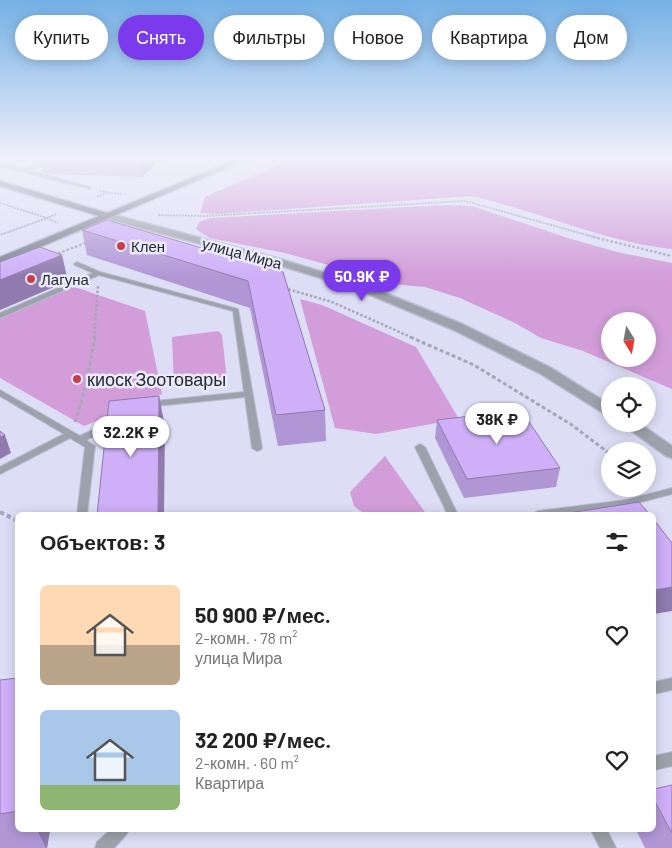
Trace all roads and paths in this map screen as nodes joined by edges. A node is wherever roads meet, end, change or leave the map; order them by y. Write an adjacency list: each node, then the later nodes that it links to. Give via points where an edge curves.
1 (51, 199): 5 (main road, улица Мира)
2 (93, 199): 5 (path)
3 (149, 199): 7 (main road)
4 (0, 203): 8 (path)
5 (75, 206): 7 (main road, улица Мира); 8 (path)
6 (155, 215): 12 (path, via 205,216 465,200 595,238)
7 (107, 216): 9 (main road); 13 (main road); 20 (street, улица Мира, via 358,286 458,327 546,371)
8 (47, 218): 9 (path); 10 (path)
9 (66, 226): 11 (main road)
10 (0, 235)
11 (0, 251)
12 (672, 256)
13 (0, 261)
14 (77, 264): 15 (lane)
15 (98, 273): 17 (lane); 19 (lane, via 236,310); 24 (path, via 97,327)
16 (279, 286): 26 (path, via 332,302 474,365 572,424)
17 (0, 316)
18 (0, 392): 24 (lane)
19 (249, 394): 21 (lane, via 155,404); 27 (lane)
20 (601, 405)
21 (138, 412)
22 (121, 420): 24 (lane)
23 (642, 432): 28 (street)
24 (75, 437): 29 (lane); 33 (lane, via 90,446)
25 (420, 446): 34 (lane)
26 (601, 447)
27 (257, 448)
28 (672, 453)
29 (0, 471)
30 (672, 491): 31 (lane)
31 (626, 503): 35 (lane); 36 (lane)
32 (0, 512): 37 (path)
33 (82, 512)
34 (452, 512)
35 (560, 512)
36 (634, 512)
37 (15, 520)
38 (672, 684): 39 (lane)
39 (656, 688)
40 (672, 759): 41 (lane)
41 (656, 763)
42 (120, 832): 44 (lane)
43 (600, 832): 45 (lane)
44 (103, 848)
45 (608, 848)

